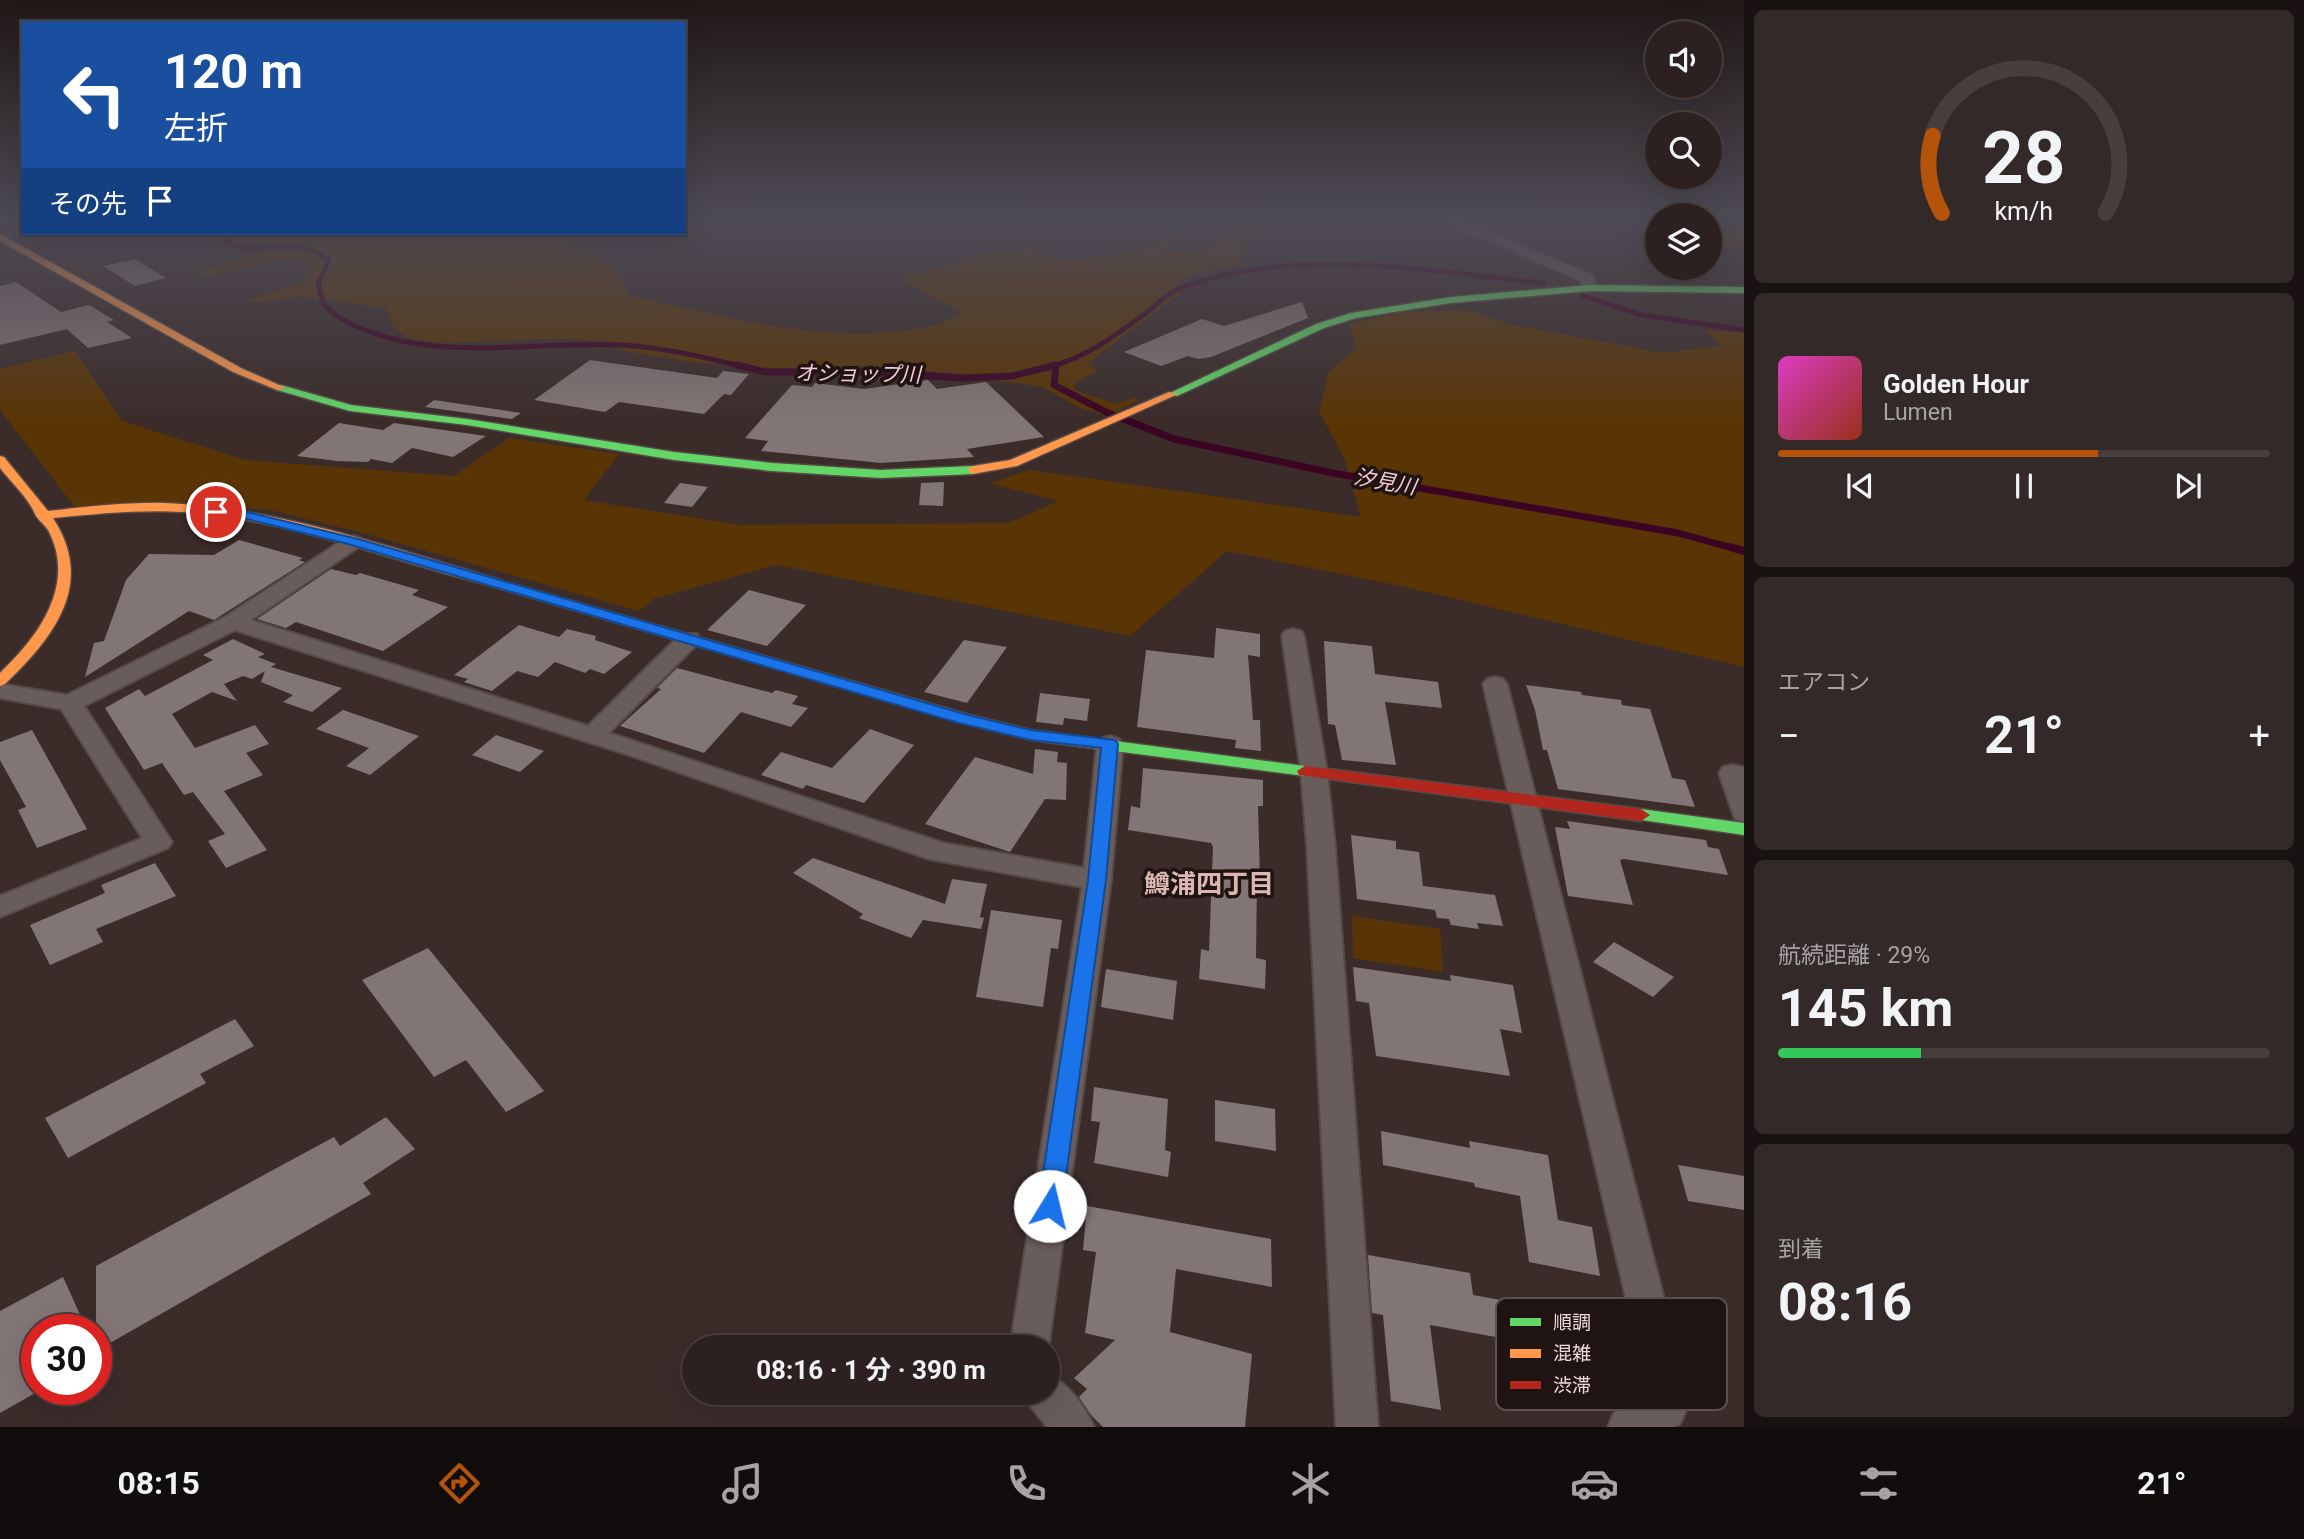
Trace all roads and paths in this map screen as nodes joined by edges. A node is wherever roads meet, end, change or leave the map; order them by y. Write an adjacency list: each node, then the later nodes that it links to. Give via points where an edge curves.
1 (90, 288): 2 (street, via 237,370 284,391 350,408 674,456 881,474 951,472 1013,463 1129,415 1299,335 1354,315 1437,301)
2 (1589, 288): 3 (street)
3 (1744, 290)
4 (0, 460): 5 (street)
5 (41, 515): 6 (street, via 163,507 239,513); 10 (street, via 61,544 64,589 40,640)
6 (353, 542): 7 (street); 9 (street)
7 (233, 622): 13 (street); 14 (street)
8 (1293, 636): 16 (street)
9 (689, 639): 14 (street); 15 (street, via 965,719 1031,735)
10 (0, 681)
11 (1495, 684): 18 (street)
12 (0, 691): 13 (street)
13 (70, 703): 22 (street, via 158,842)
14 (592, 736): 21 (street, via 939,852)
15 (1110, 744): 16 (street); 21 (street)
16 (1314, 772): 18 (street); 28 (street)
17 (1744, 775): 19 (street, via 1732,773)
18 (1524, 799): 20 (street); 23 (street)
19 (1744, 813)
20 (1744, 829)
21 (1097, 880): 24 (street)
22 (0, 907)
23 (1645, 1298)
24 (1032, 1335)
25 (1055, 1405): 27 (street)
26 (1667, 1410): 29 (street)
27 (1073, 1427)
28 (1357, 1427)
29 (1629, 1427)

